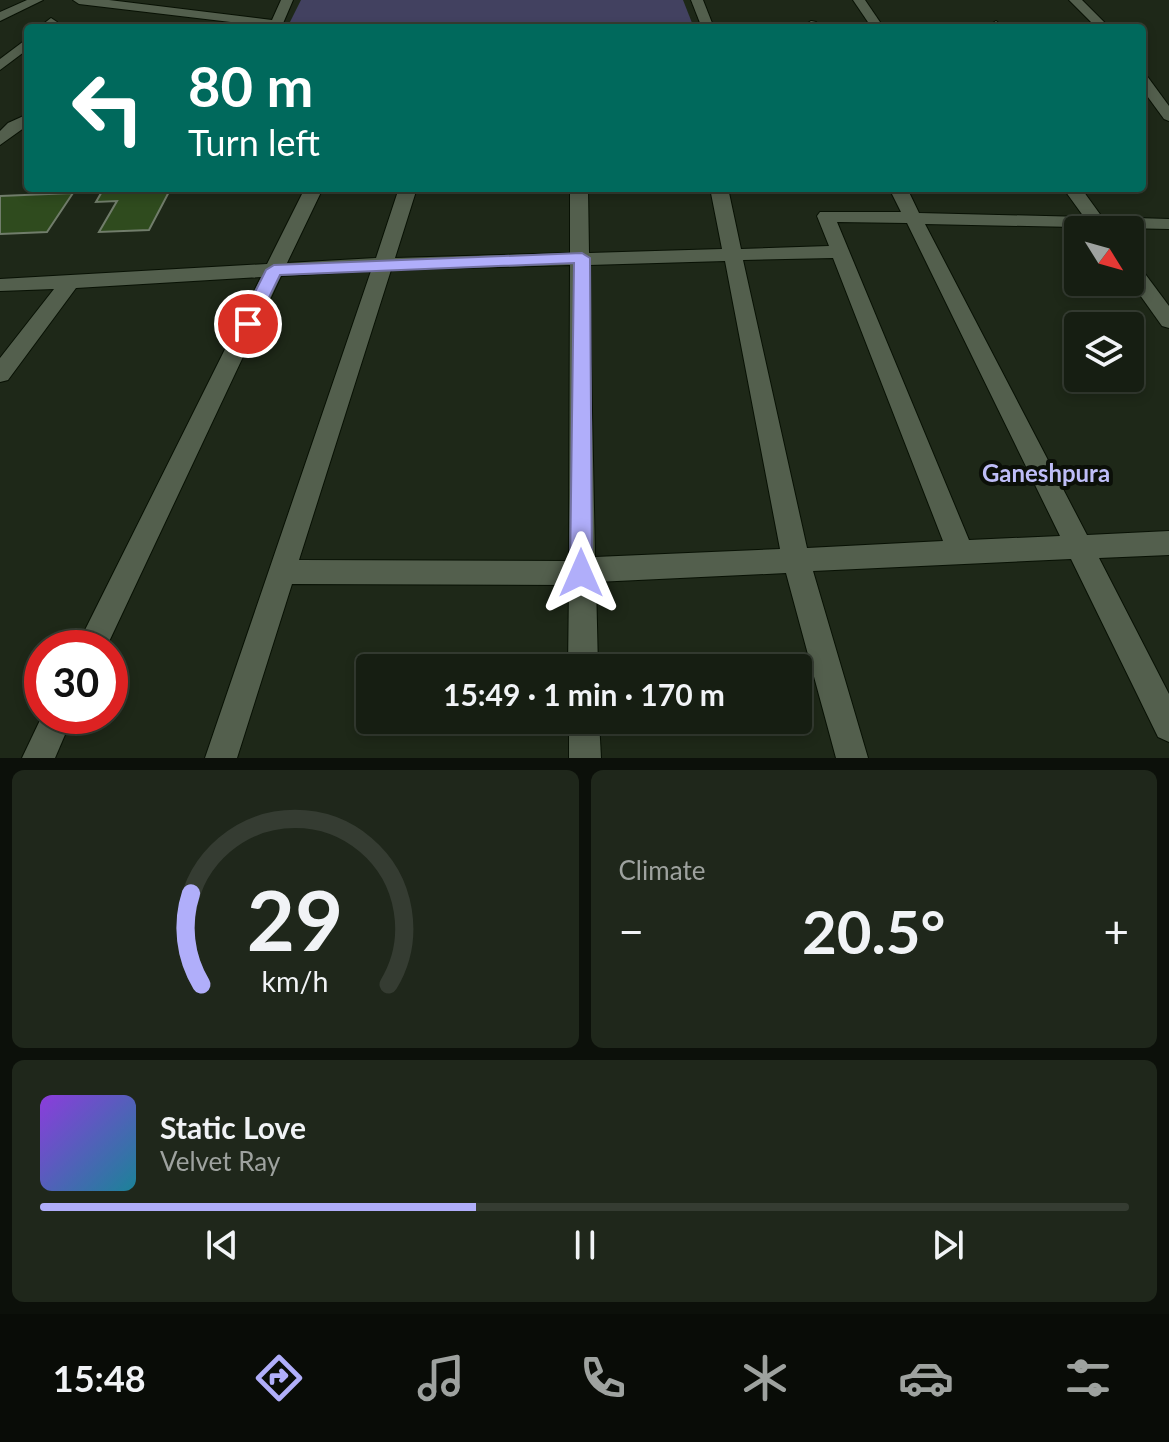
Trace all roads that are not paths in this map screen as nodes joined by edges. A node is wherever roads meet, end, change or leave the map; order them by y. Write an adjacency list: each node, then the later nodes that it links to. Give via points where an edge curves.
1 (37, 0): 7 (street)
2 (79, 0): 8 (street)
3 (287, 0): 9 (street)
4 (697, 0): 10 (street)
5 (859, 0): 11 (street)
6 (1075, 0): 12 (street)
7 (0, 17)
8 (261, 24)
9 (277, 24)
10 (706, 24)
11 (875, 24)
12 (1100, 24)
13 (24, 45): 14 (street)
14 (0, 66)
15 (1146, 84): 17 (street)
16 (1146, 105): 17 (street)
17 (1166, 108)
18 (24, 121): 19 (street)
19 (0, 140)
20 (312, 192): 35 (street)
21 (407, 192): 34 (street)
22 (579, 192): 33 (street)
23 (720, 192): 32 (street)
24 (900, 192): 27 (street)
25 (1075, 192): 26 (street)
26 (1093, 216)
27 (916, 220): 29 (street); 31 (street, via 826,216); 42 (street)
28 (1169, 224): 30 (street)
29 (1064, 225)
30 (1144, 225)
31 (838, 252): 32 (street); 43 (street)
32 (733, 256): 33 (street); 44 (street)
33 (582, 258): 34 (street); 46 (street)
34 (383, 264): 35 (street); 45 (street)
35 (274, 270): 36 (street); 47 (street)
36 (70, 282): 37 (street); 40 (street)
37 (0, 285)
38 (1144, 286): 39 (street)
39 (1169, 321)
40 (0, 374)
41 (1169, 543): 42 (street)
42 (1080, 547): 43 (street); 49 (street)
43 (961, 553): 44 (street)
44 (796, 560): 46 (street); 55 (street)
45 (282, 572): 46 (street); 53 (street)
46 (581, 573): 48 (street)
47 (100, 630)
48 (583, 654)
49 (1169, 726)
50 (49, 734): 52 (street)
51 (584, 734): 54 (street)
52 (38, 758)
53 (221, 758)
54 (585, 758)
55 (852, 758)

